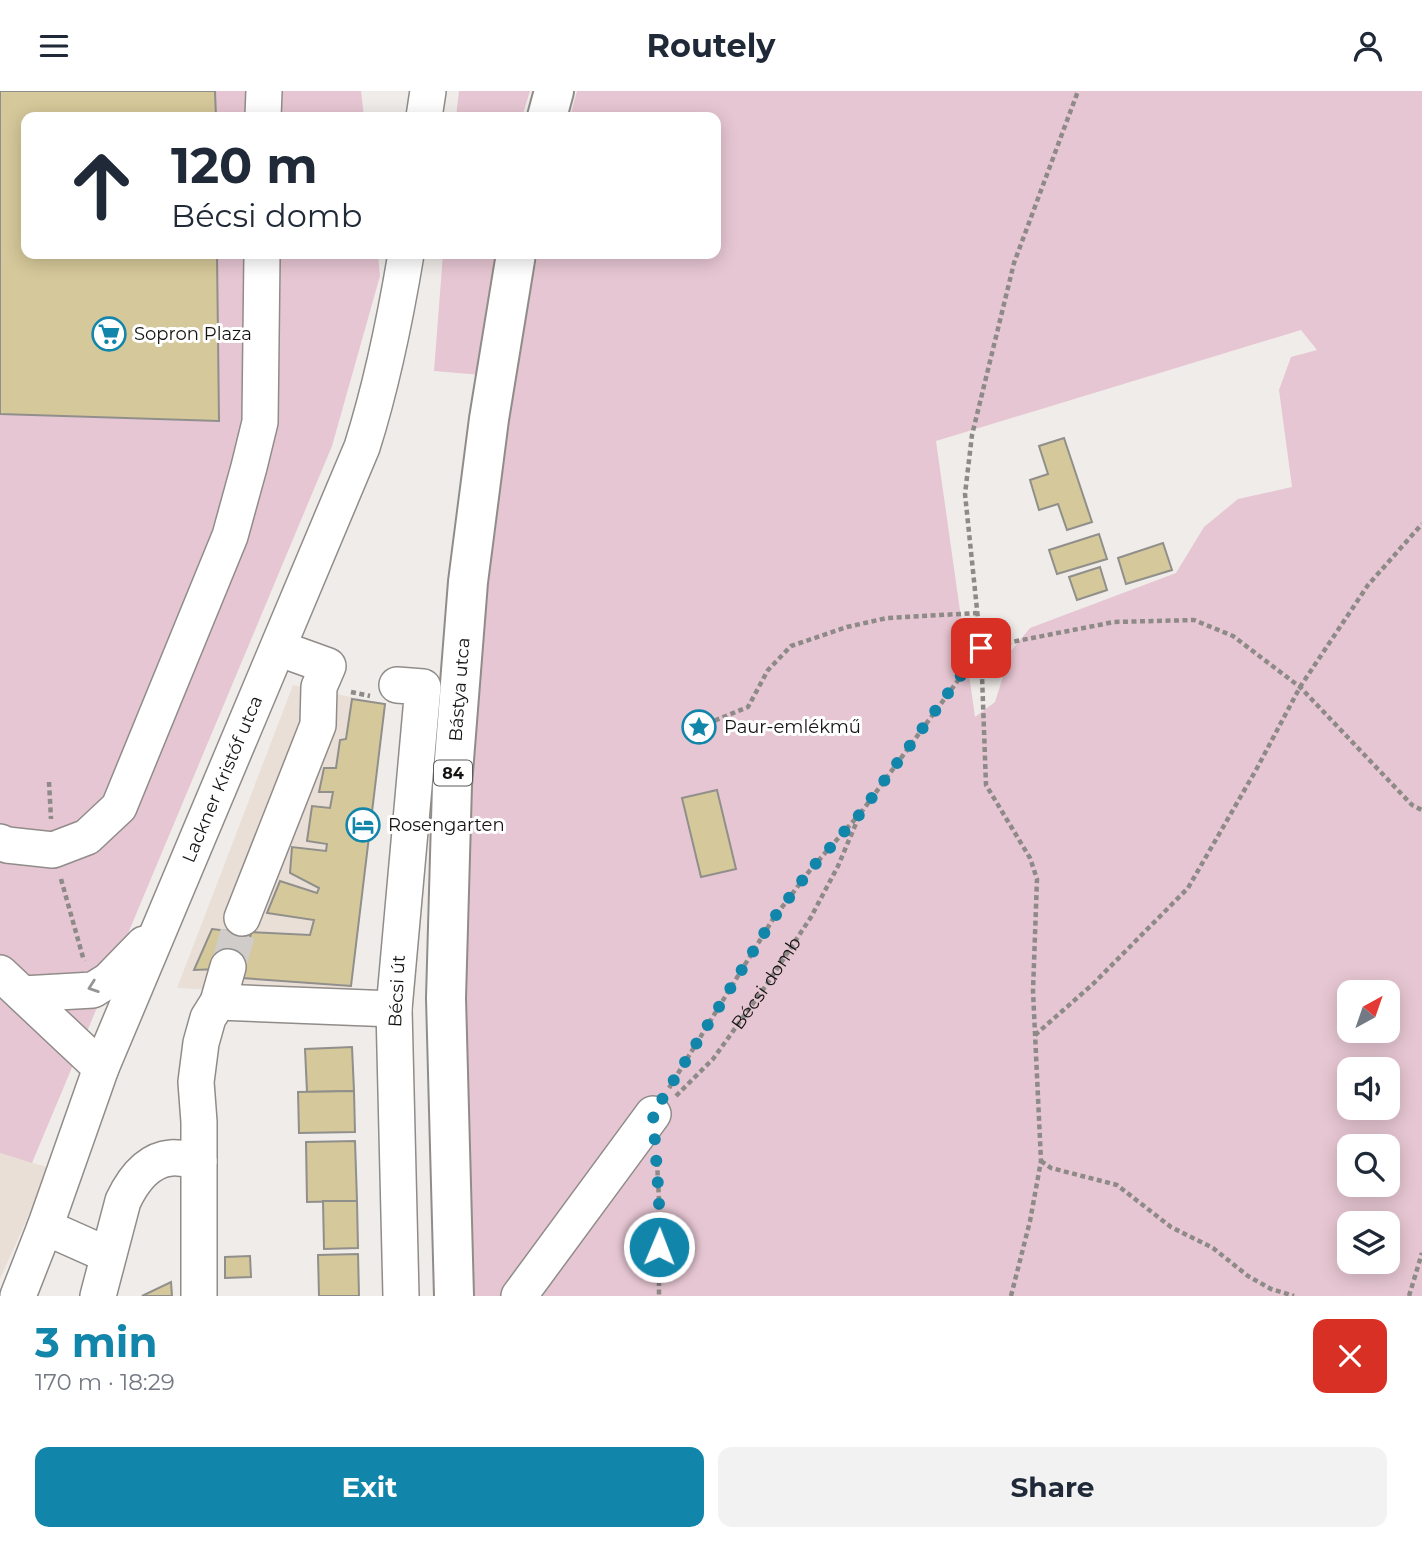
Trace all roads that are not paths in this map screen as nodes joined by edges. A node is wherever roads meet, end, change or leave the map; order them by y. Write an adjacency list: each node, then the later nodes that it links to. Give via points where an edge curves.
1 (264, 91): 4 (street)
2 (428, 91): 5 (street)
3 (554, 91): 6 (main road)
4 (263, 112)
5 (425, 112)
6 (548, 112)
7 (262, 259): 12 (street, via 260,422 252,456 230,536 119,807 88,837 53,849)
8 (404, 259): 10 (street, Lackner Kristóf utca, via 393,330 362,447)
9 (515, 259): 28 (main road, Bástya utca / 84, via 468,582 452,785 446,998)
10 (278, 648): 13 (street, via 328,667 319,687 318,725); 14 (street, Lackner Kristóf utca)
11 (401, 690): 18 (street, Bécsi út)
12 (0, 842)
13 (242, 918)
14 (159, 925): 16 (street, one-way to 16, via 132,958 93,990); 19 (street, Lackner Kristóf utca)
15 (228, 967): 17 (street)
16 (11, 983): 19 (street)
17 (218, 1002): 18 (street); 21 (street, via 201,1043 196,1082)
18 (394, 1009): 27 (street, Bécsi út)
19 (101, 1067): 22 (street, Lackner Kristóf utca)
20 (653, 1114): 29 (street)
21 (199, 1161): 23 (street, via 171,1158 156,1162 140,1175 123,1201); 26 (street)
22 (45, 1227): 23 (street); 24 (street, Lackner Kristóf utca)
23 (107, 1255): 25 (street)
24 (18, 1296)
25 (97, 1296)
26 (199, 1296)
27 (401, 1296)
28 (454, 1296)
29 (519, 1296)

